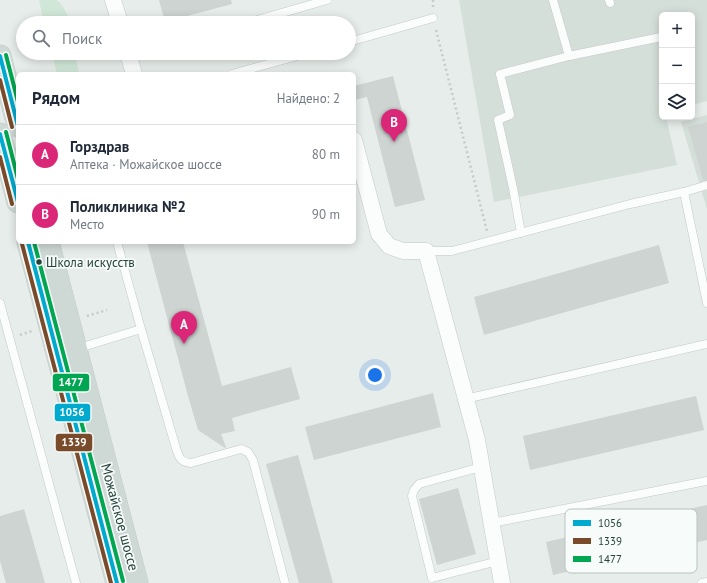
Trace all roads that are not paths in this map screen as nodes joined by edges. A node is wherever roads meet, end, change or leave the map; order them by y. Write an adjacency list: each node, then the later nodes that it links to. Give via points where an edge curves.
1 (113, 0): 4 (street)
2 (327, 0): 5 (lane)
3 (553, 0): 10 (lane)
4 (118, 16)
5 (271, 16)
6 (433, 18): 8 (lane)
7 (659, 37): 10 (lane)
8 (356, 40)
9 (0, 56): 15 (main road)
10 (569, 56): 21 (lane, via 500,74 510,115 498,120)
11 (134, 60): 13 (street)
12 (283, 60): 14 (lane)
13 (134, 72)
14 (239, 72)
15 (16, 118)
16 (0, 134): 20 (main road)
17 (356, 148): 25 (street, via 379,234 389,246 402,251)
18 (707, 185): 19 (lane)
19 (684, 192): 21 (lane); 27 (lane)
20 (16, 194)
21 (521, 233): 25 (lane, via 452,251)
22 (29, 244): 38 (main road, Можайское шоссе)
23 (49, 244): 30 (main road, Можайское шоссе)
24 (118, 244): 28 (lane)
25 (426, 251): 31 (street)
26 (0, 303): 37 (lane)
27 (707, 303)
28 (141, 329): 30 (lane); 40 (lane, via 180,458 185,462 191,462 241,449 248,452 253,460)
29 (707, 344): 31 (lane)
30 (76, 349): 39 (main road, Можайское шоссе)
31 (466, 399): 32 (street)
32 (481, 467): 34 (street); 35 (lane, via 419,484 412,496 432,578)
33 (707, 481): 34 (lane)
34 (492, 523): 35 (street)
35 (498, 561): 41 (street)
36 (707, 582): 42 (lane)
37 (76, 583)
38 (117, 583)
39 (137, 583)
40 (285, 583)
41 (502, 583)
42 (702, 583)

